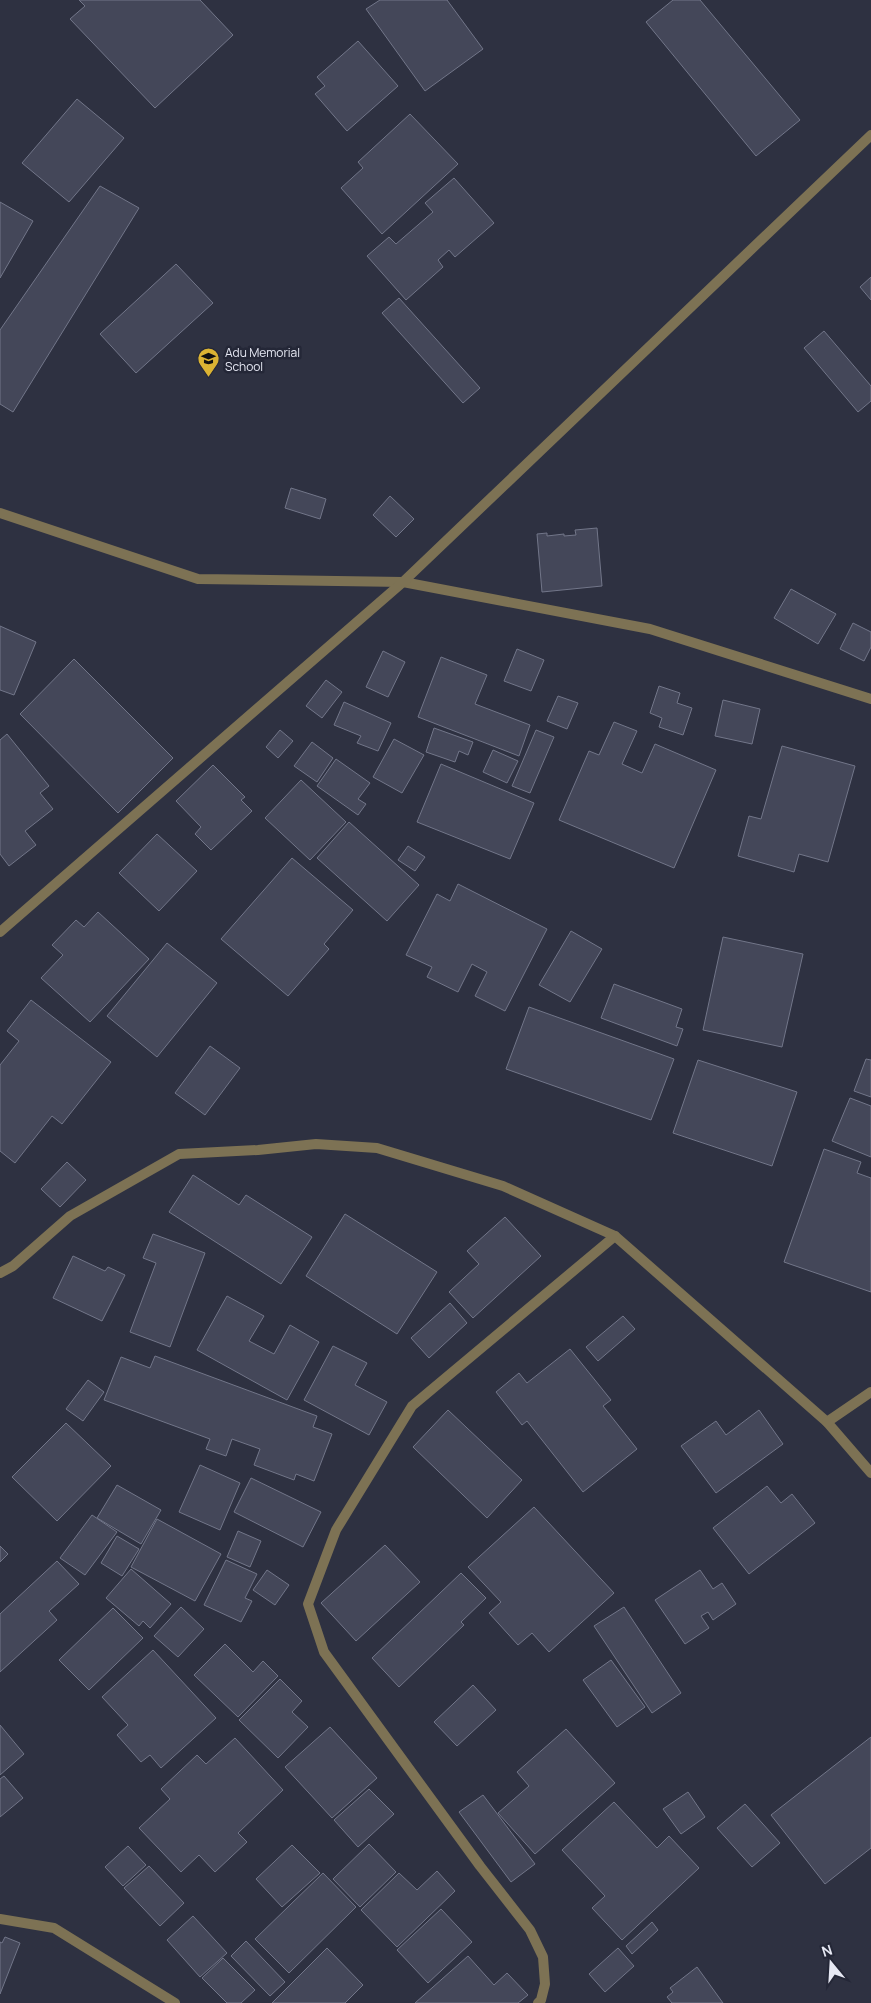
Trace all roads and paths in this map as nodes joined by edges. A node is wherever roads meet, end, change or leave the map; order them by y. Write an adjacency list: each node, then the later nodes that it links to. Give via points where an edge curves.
1 (871, 135): 3 (street)
2 (0, 513): 3 (street, via 198,579)
3 (403, 582): 4 (street, via 650,629); 5 (street)
4 (871, 699)
5 (0, 932)
6 (615, 1236): 7 (street, via 494,1183 377,1148 316,1144 179,1154 70,1216 13,1266); 9 (street); 13 (street, via 412,1406 336,1530 308,1604 324,1652 530,1930 542,1957 545,1984)
7 (0, 1273)
8 (871, 1392): 9 (street)
9 (827, 1422): 10 (street)
10 (871, 1473)
11 (0, 1919): 12 (street, via 54,1928)
12 (175, 2003)
13 (538, 2003)

